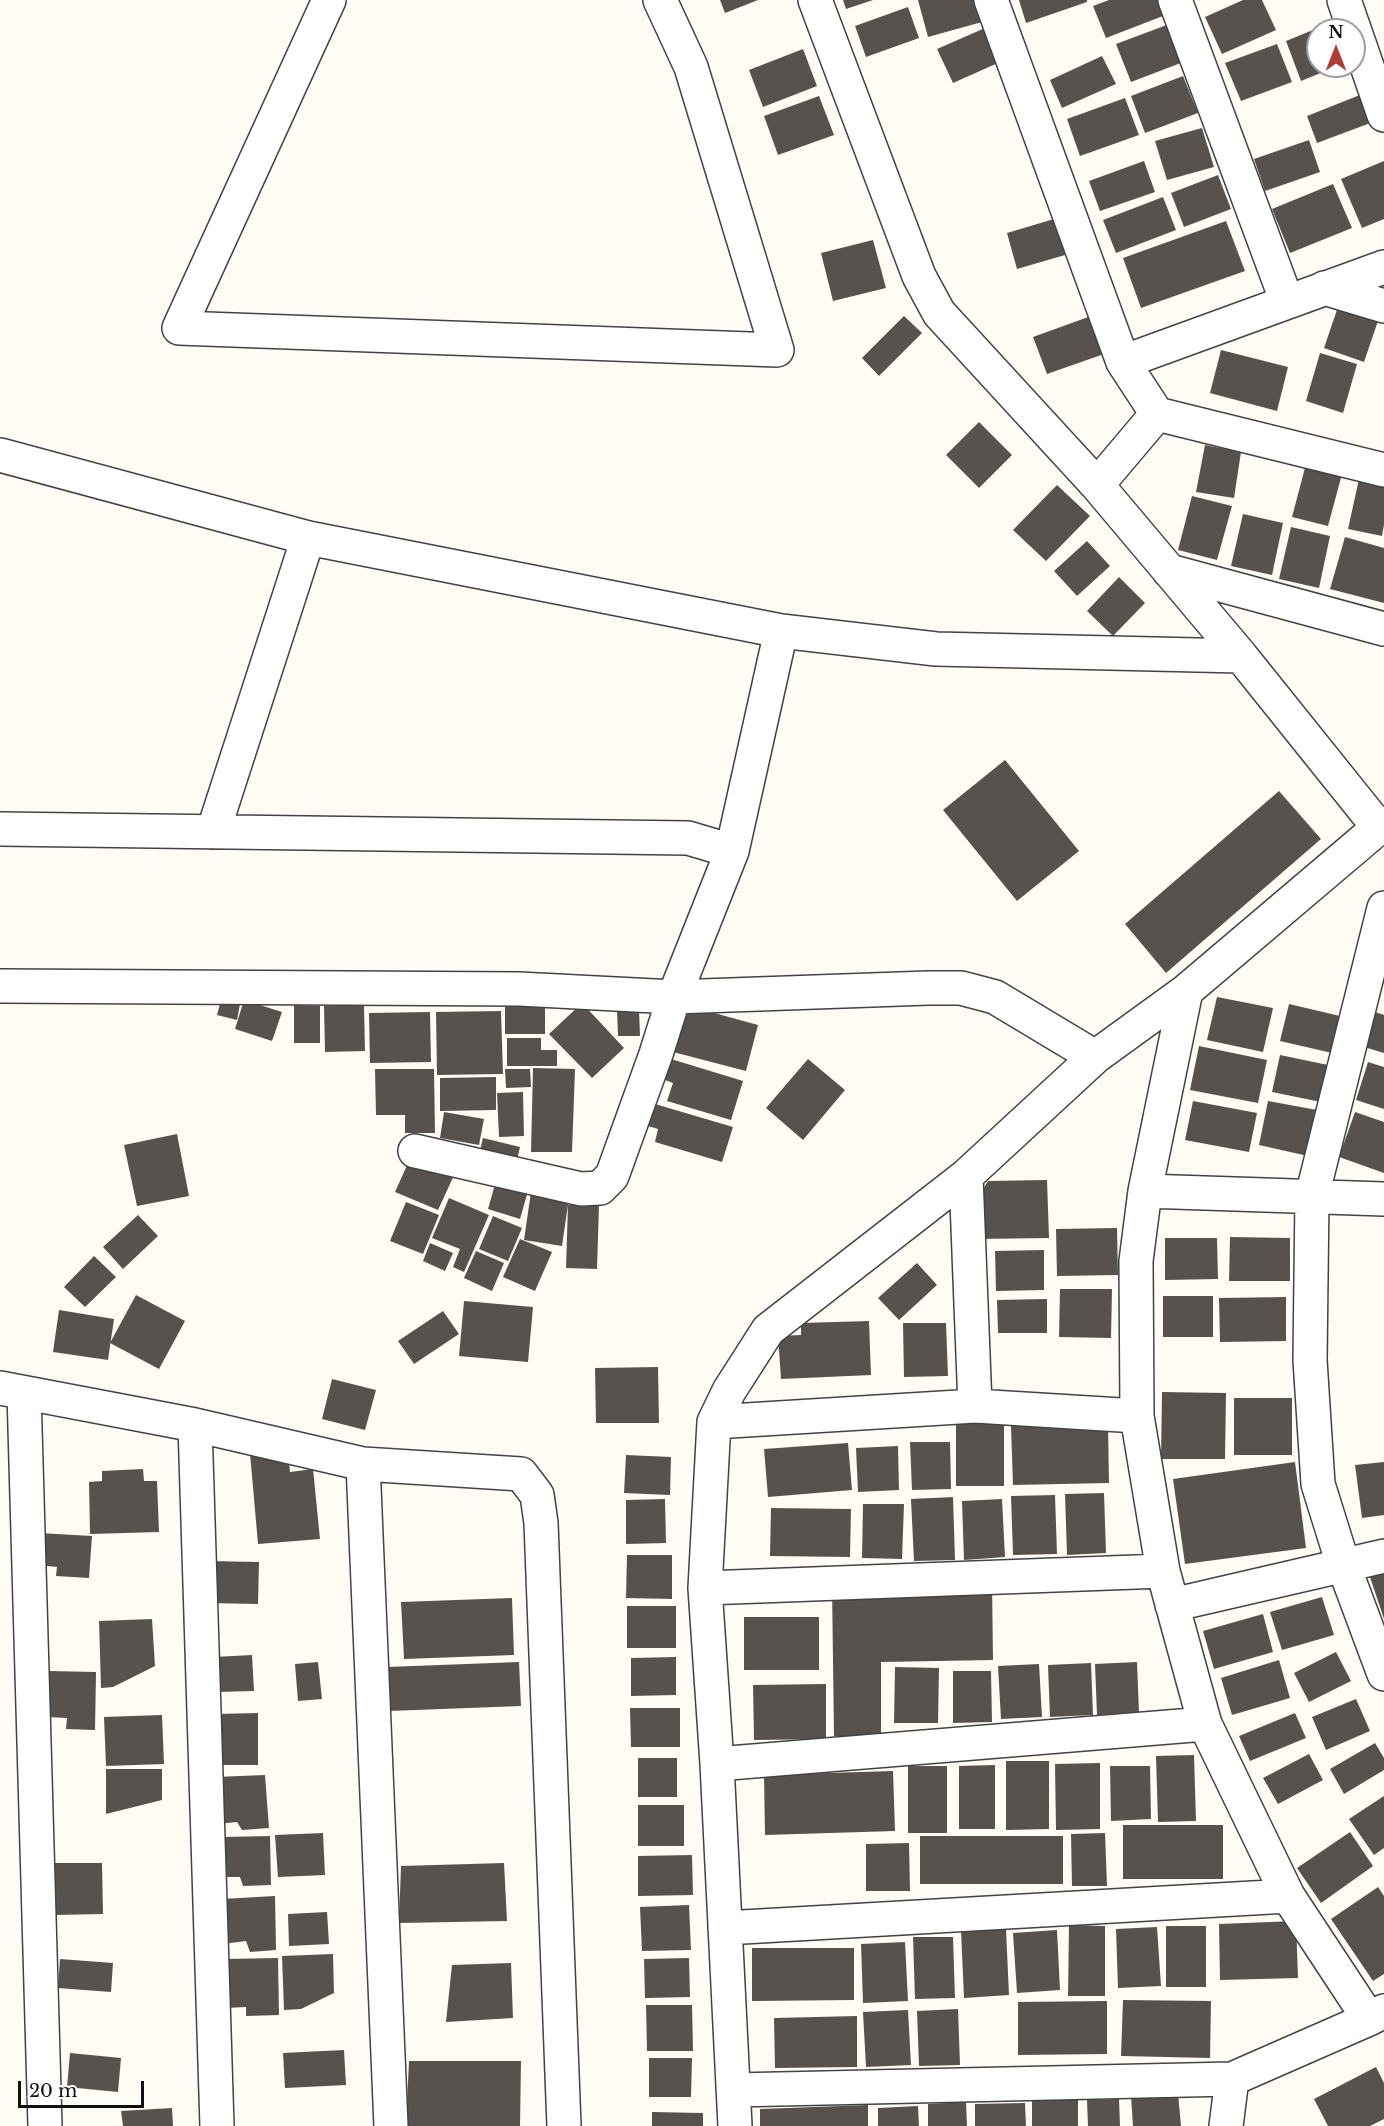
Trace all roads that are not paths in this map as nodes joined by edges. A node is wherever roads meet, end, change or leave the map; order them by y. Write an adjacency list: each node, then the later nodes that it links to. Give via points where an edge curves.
1 (329, 0): 2 (street, via 179,328 777,351 691,67)
2 (660, 0)
3 (815, 0): 16 (street, via 919,276 939,314)
4 (991, 0): 12 (street)
5 (1175, 0): 10 (street)
6 (1344, 0): 7 (street)
7 (1384, 115)
8 (1384, 267): 9 (street)
9 (1324, 288): 10 (street); 11 (street)
10 (1287, 302): 12 (street)
11 (1384, 306)
12 (1123, 362): 13 (street)
13 (1157, 414): 15 (street); 16 (street)
14 (0, 454): 17 (street)
15 (1384, 470)
16 (1097, 485): 18 (street)
17 (308, 538): 20 (street); 24 (street)
18 (1170, 571): 19 (street); 21 (street)
19 (1384, 629)
20 (781, 631): 21 (street, via 936,649); 25 (street)
21 (1241, 656): 22 (street)
22 (1381, 825): 28 (street)
23 (0, 829): 24 (street)
24 (213, 832): 25 (street, via 688,838)
25 (732, 851): 29 (street)
26 (1384, 908): 34 (street)
27 (0, 986): 29 (street, via 519,989)
28 (1186, 991): 30 (street); 33 (street)
29 (674, 997): 30 (street, via 961,988 995,997); 31 (street, via 612,1176 600,1188 581,1189)
30 (1095, 1057): 32 (street)
31 (415, 1151)
32 (966, 1176): 37 (street); 39 (street, via 768,1330 729,1390)
33 (1145, 1191): 34 (street); 38 (street, via 1136,1261)
34 (1312, 1196): 35 (street); 43 (street, via 1310,1360 1318,1484)
35 (1384, 1199)
36 (12, 1391): 40 (street); 55 (street)
37 (975, 1406): 38 (street); 39 (street)
38 (1137, 1416): 44 (street)
39 (714, 1422): 45 (street)
40 (195, 1425): 41 (street); 56 (street)
41 (363, 1464): 57 (street); 58 (street, via 521,1474 537,1495 542,1523)
42 (1384, 1556): 43 (street)
43 (1343, 1564): 46 (street); 47 (street)
44 (1163, 1571): 45 (street); 46 (street)
45 (705, 1588): 49 (street)
46 (1172, 1605): 48 (street)
47 (1384, 1674)
48 (1205, 1724): 49 (street); 50 (street)
49 (717, 1764): 51 (street)
50 (1288, 1896): 51 (street); 52 (street)
51 (725, 1928): 54 (street)
52 (1377, 2015): 53 (street)
53 (1232, 2079): 54 (street); 60 (street)
54 (734, 2090): 59 (street)
55 (45, 2126)
56 (217, 2126)
57 (392, 2126)
58 (564, 2126)
59 (735, 2126)
60 (1226, 2126)

